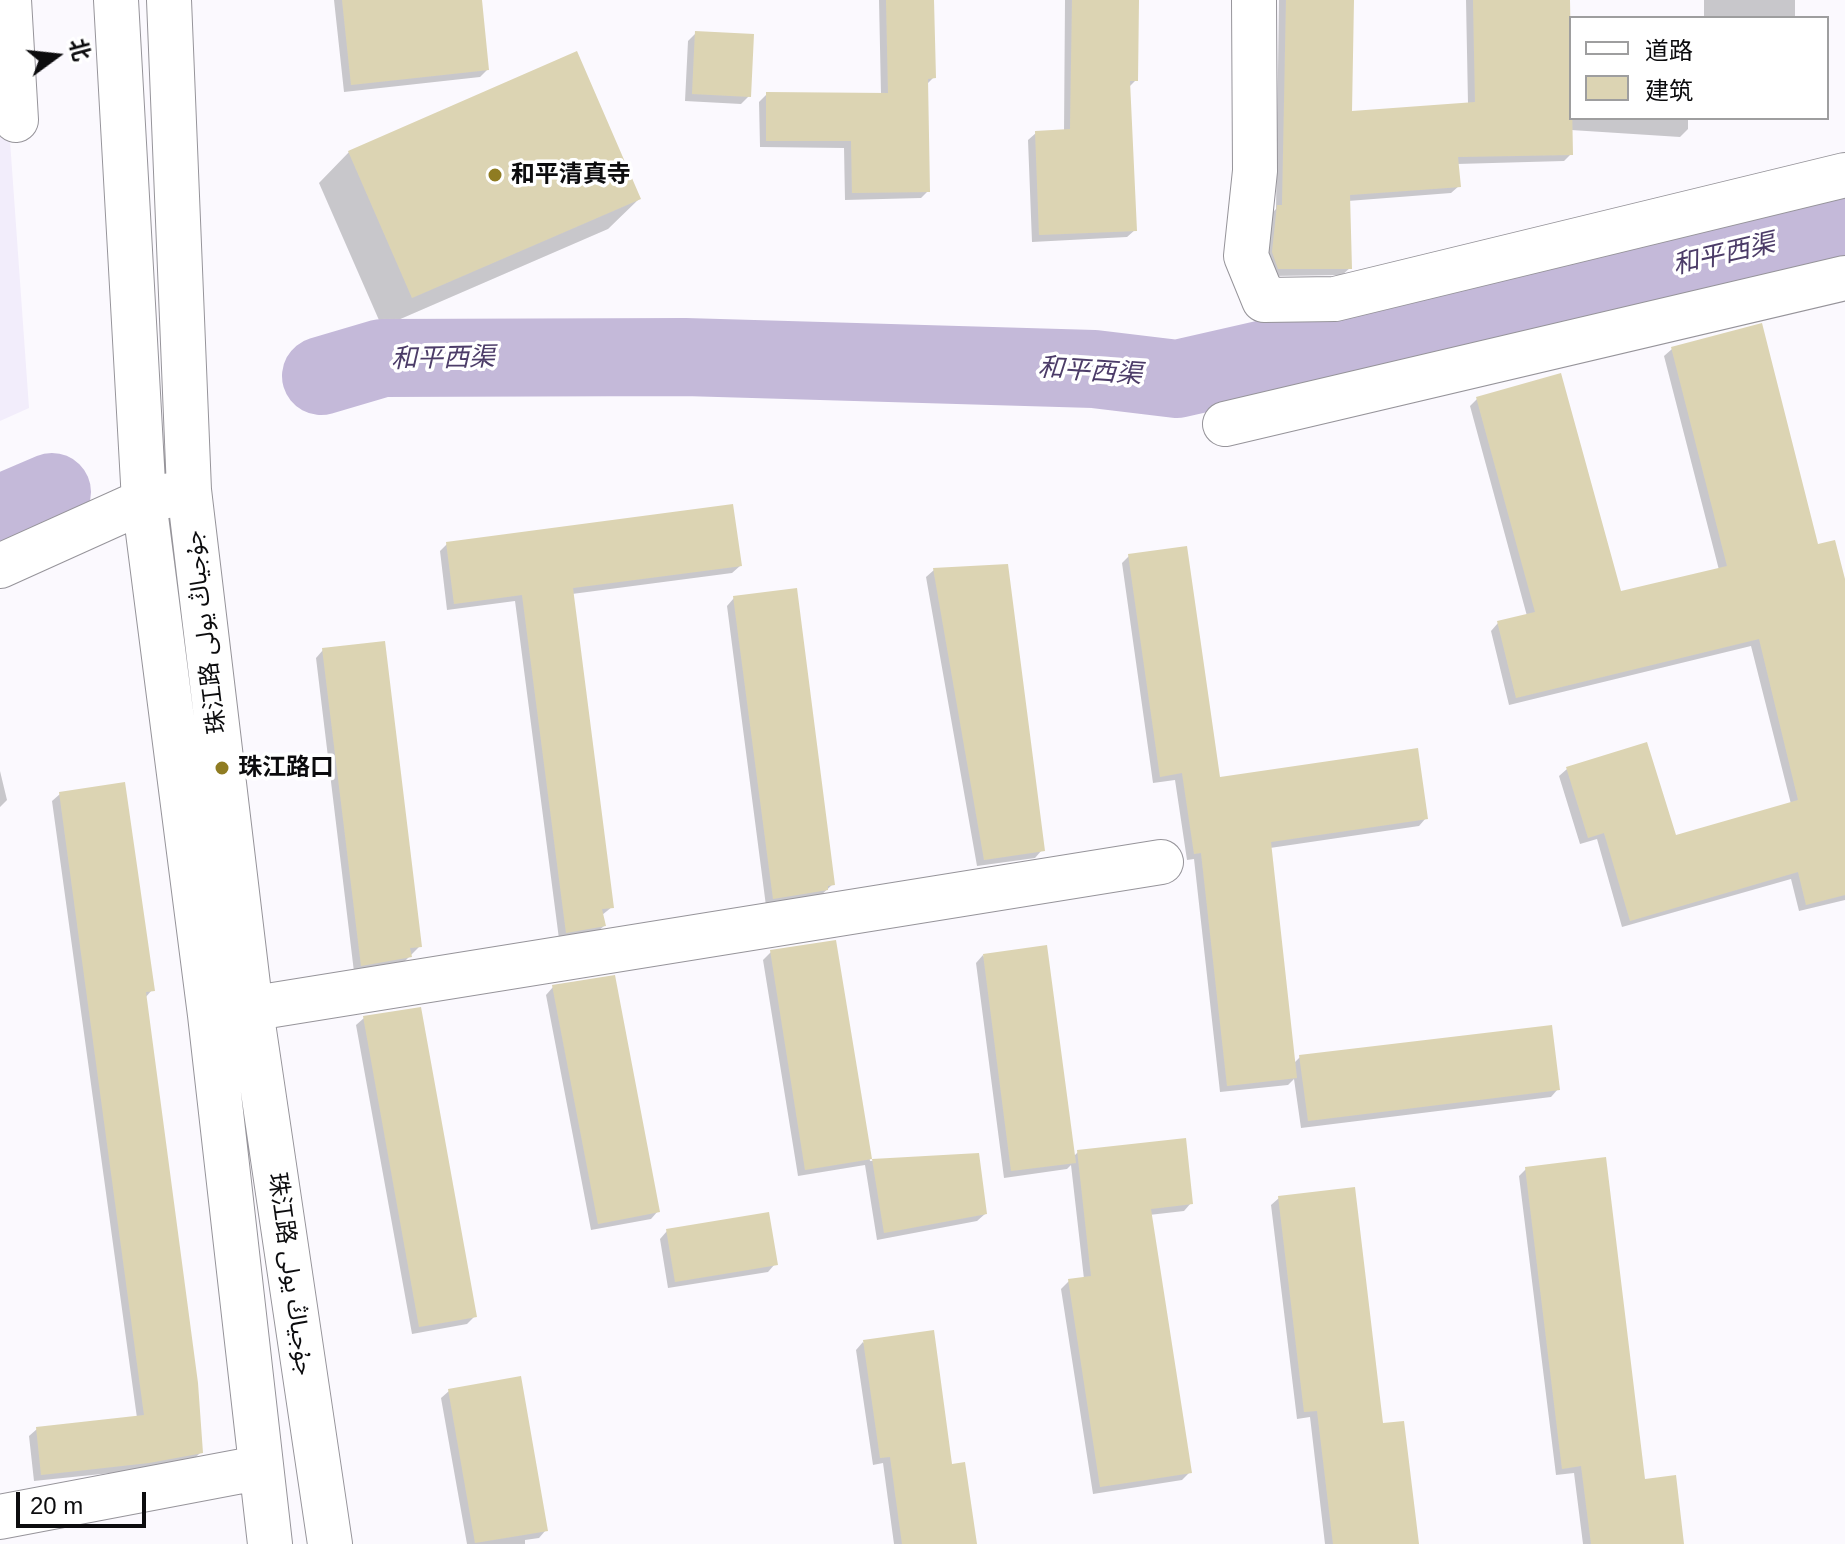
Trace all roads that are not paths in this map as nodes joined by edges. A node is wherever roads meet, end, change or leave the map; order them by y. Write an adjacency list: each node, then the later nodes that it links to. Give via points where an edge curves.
1 (9, 0): 5 (street)
2 (116, 0): 10 (street, 珠江路 جۇجياڭ يولى)
3 (169, 0): 9 (street, 珠江路 جۇجياڭ يولى)
4 (1254, 0): 6 (street, via 1255,171 1246,256 1264,300 1335,299)
5 (16, 120)
6 (1845, 175)
7 (1845, 278): 8 (street)
8 (1225, 424)
9 (189, 490): 10 (street); 13 (street, 珠江路 جۇجياڭ يولى)
10 (144, 501): 11 (street); 13 (street, 珠江路 جۇجياڭ يولى)
11 (0, 566)
12 (1161, 862): 13 (street)
13 (230, 1013): 14 (street, 珠江路 جۇجياڭ يولى); 17 (street, 珠江路 جۇجياڭ يولى)
14 (258, 1468): 15 (street); 16 (street, 珠江路 جۇجياڭ يولى)
15 (0, 1517)
16 (270, 1544)
17 (330, 1544)

